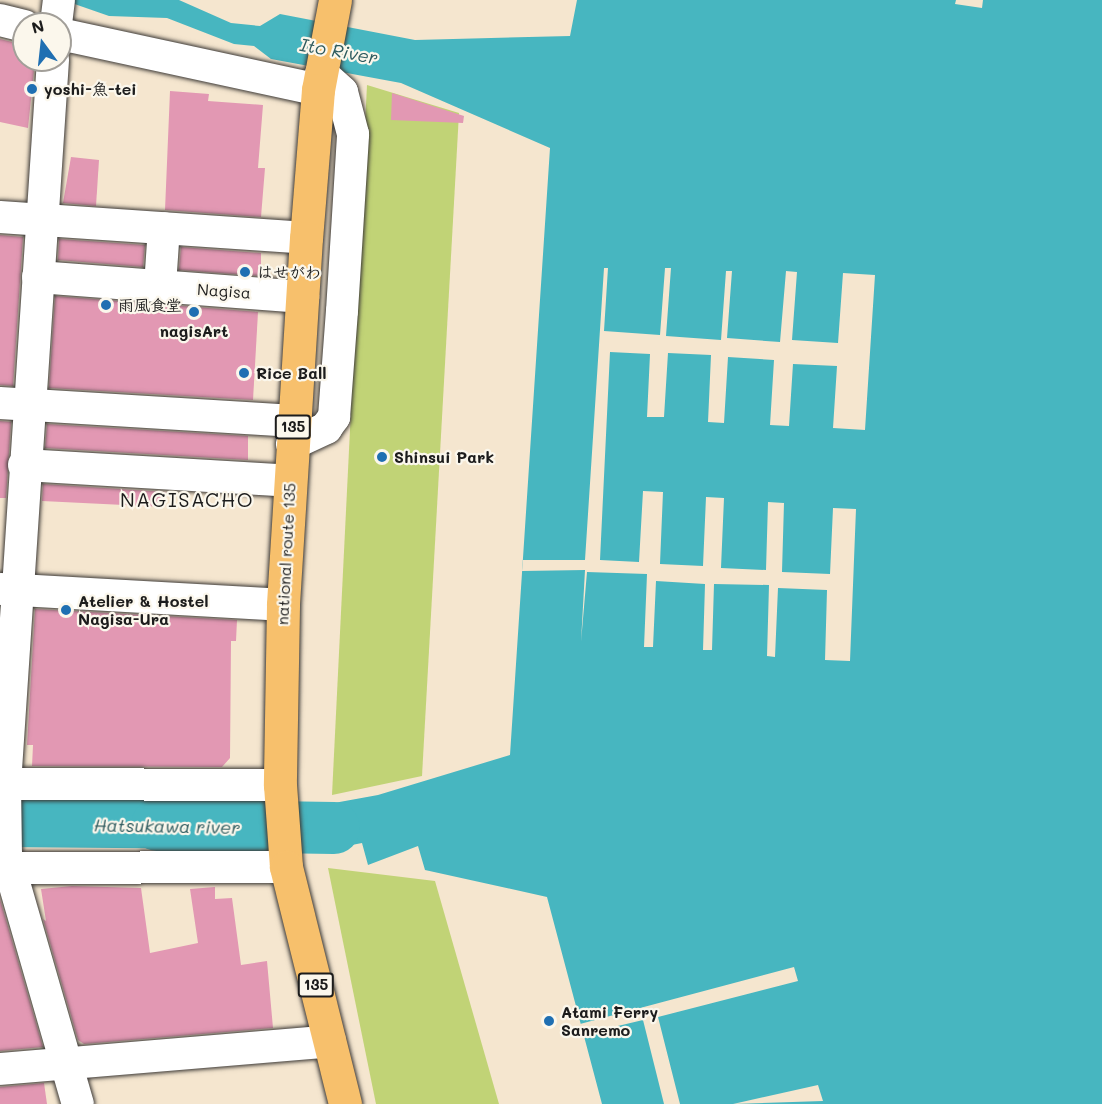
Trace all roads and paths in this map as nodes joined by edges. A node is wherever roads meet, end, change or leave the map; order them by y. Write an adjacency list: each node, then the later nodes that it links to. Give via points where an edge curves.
1 (332, 5): 4 (highway, national route 135 / 135)
2 (72, 36): 4 (street)
3 (52, 72): 6 (street)
4 (320, 78): 8 (highway, national route 135 / 135); 13 (street, via 342,92 354,134 334,417 326,428)
5 (0, 217): 6 (street)
6 (42, 220): 7 (street); 9 (street)
7 (164, 228): 8 (street); 10 (street)
8 (306, 238): 11 (highway, national route 135 / 135)
9 (38, 277): 10 (street, Nagisa); 12 (street)
10 (160, 286): 11 (street, Nagisa)
11 (303, 297): 13 (highway, national route 135 / 135)
12 (14, 404): 13 (street); 14 (street)
13 (293, 432): 15 (highway, national route 135 / 135)
14 (24, 465): 15 (street); 16 (street)
15 (290, 481): 17 (highway, national route 135 / 135)
16 (9, 590): 17 (street); 18 (street)
17 (283, 604): 19 (highway, national route 135 / 135)
18 (2, 784): 19 (street); 20 (street)
19 (280, 785): 21 (highway, national route 135 / 135)
20 (6, 864): 21 (street); 23 (street)
21 (286, 867): 22 (highway, national route 135 / 135)
22 (330, 1041): 23 (street); 26 (highway, national route 135 / 135)
23 (66, 1063): 24 (street); 25 (street)
24 (0, 1069)
25 (78, 1104)
26 (345, 1104)

